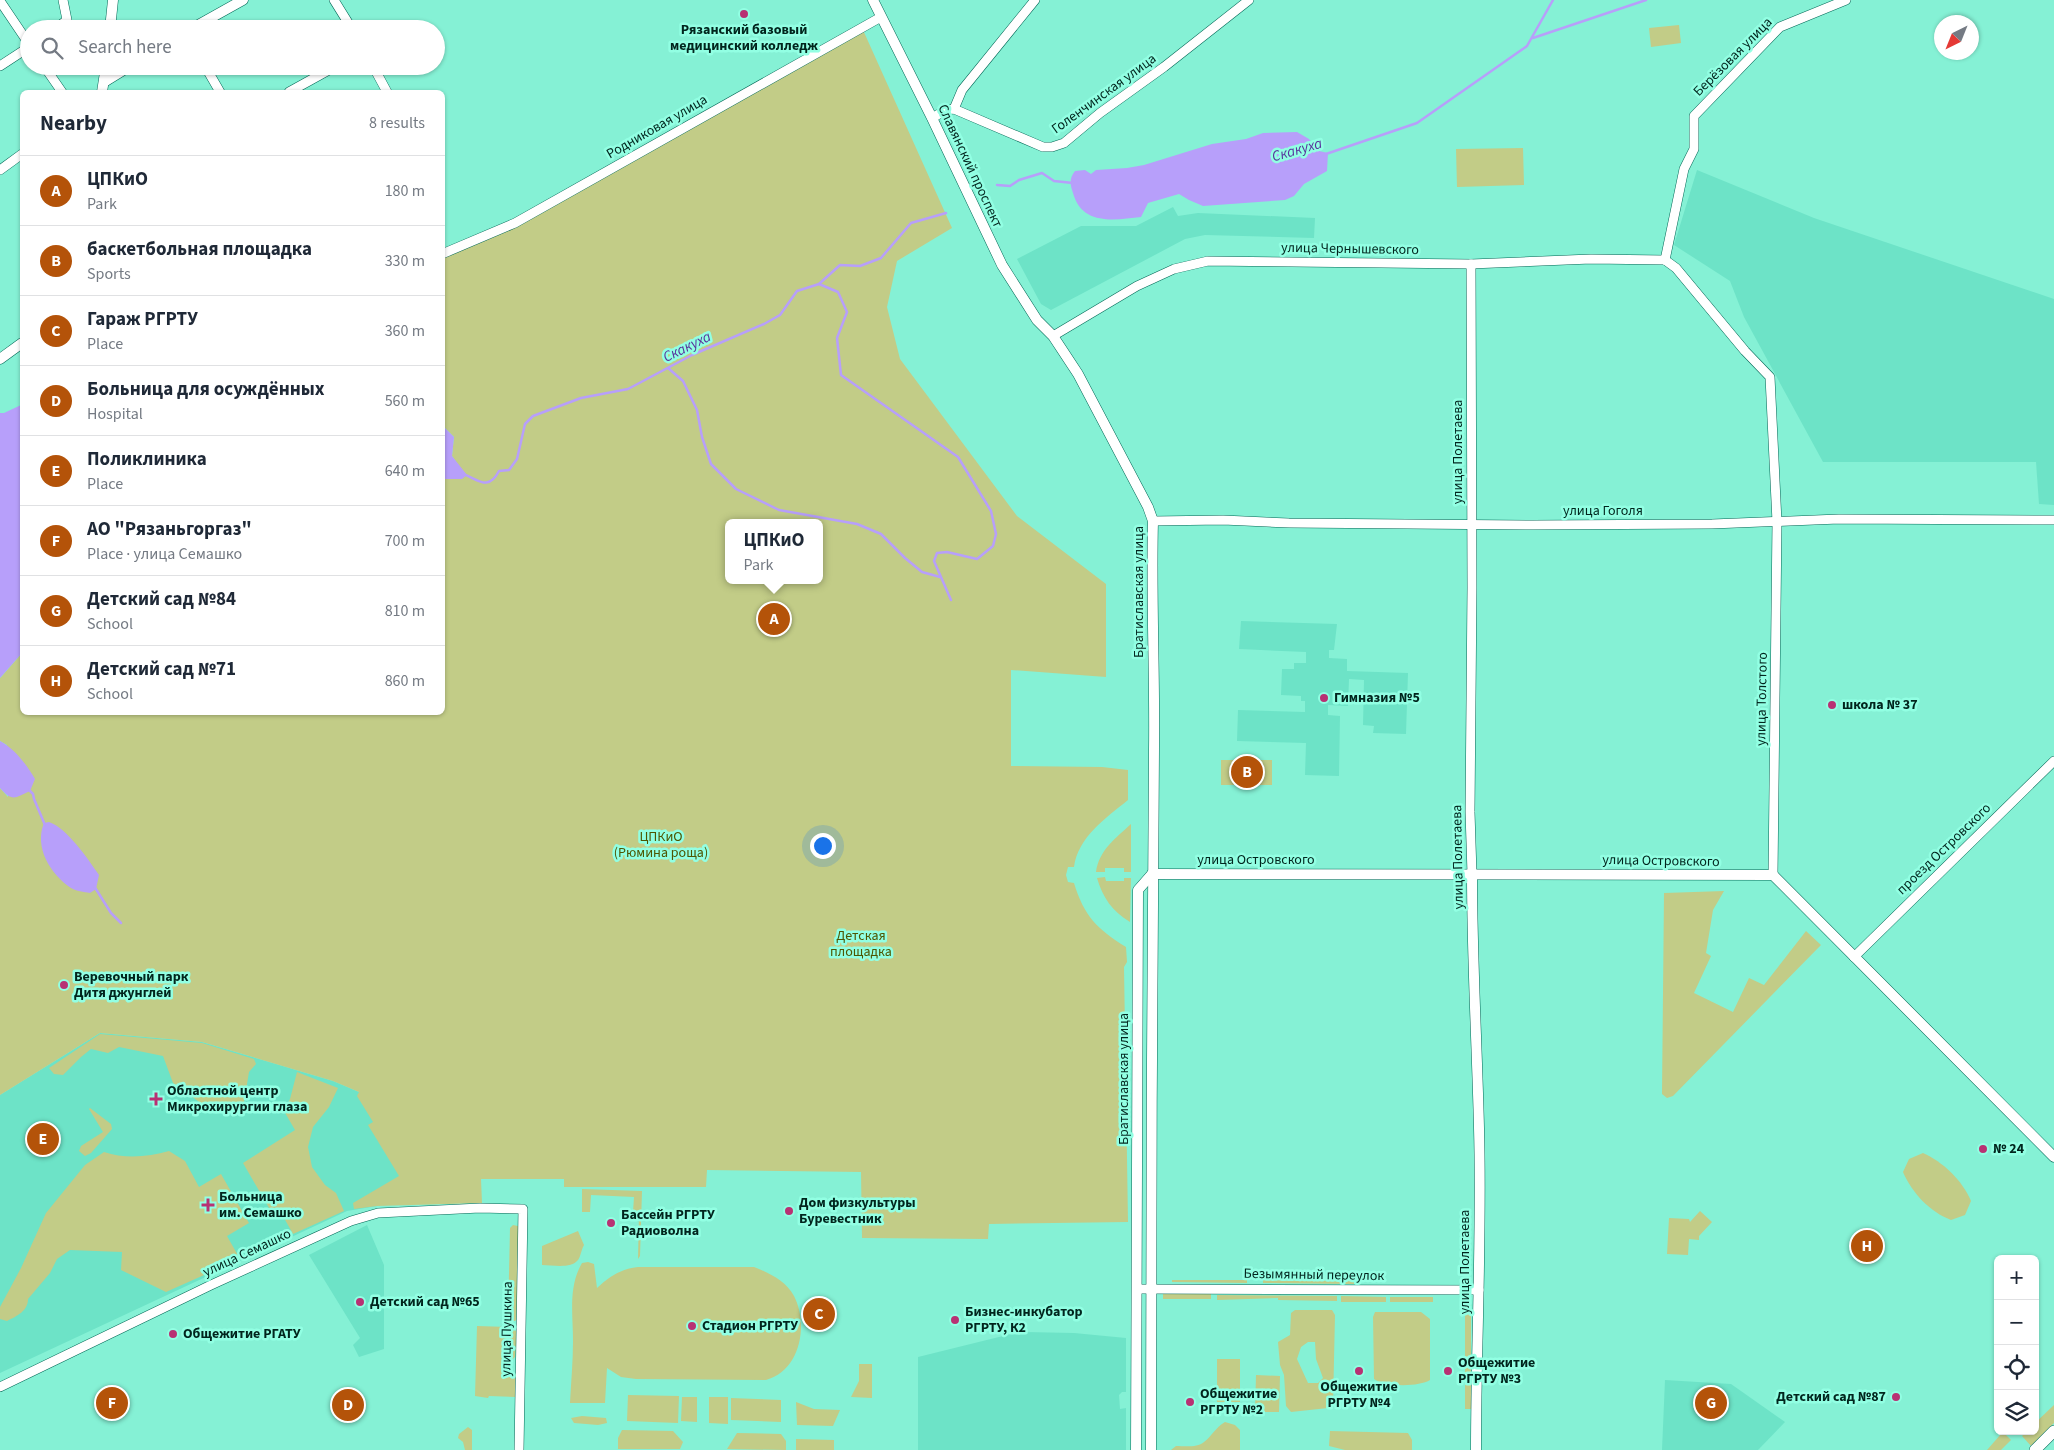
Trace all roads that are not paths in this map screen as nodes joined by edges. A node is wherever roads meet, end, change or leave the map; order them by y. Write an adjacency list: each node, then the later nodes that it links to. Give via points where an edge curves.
1 (63, 0): 11 (street)
2 (113, 0): 12 (street)
3 (243, 0): 13 (street)
4 (334, 0): 14 (street)
5 (873, 0): 10 (street, Славянский проспект)
6 (1035, 0): 30 (street, via 962,90)
7 (1250, 0): 30 (street, Голенчинская улица, via 1058,146 1043,147)
8 (1846, 0): 35 (street, Берёзовая улица, via 1780,27 1694,116 1694,149 1684,169)
9 (0, 2): 15 (street)
10 (881, 16): 31 (street, Славянский проспект); 34 (street, Родниковая улица, via 515,223)
11 (67, 20)
12 (111, 20)
13 (207, 20)
14 (346, 20)
15 (20, 32)
16 (20, 52): 17 (street)
17 (0, 66)
18 (50, 75): 25 (street)
19 (105, 75): 24 (street)
20 (115, 75): 24 (street)
21 (210, 75): 27 (street)
22 (320, 75): 28 (street)
23 (378, 75): 29 (street)
24 (104, 82): 26 (street)
25 (61, 90)
26 (102, 90)
27 (219, 90)
28 (293, 90)
29 (386, 90)
30 (954, 109): 31 (street)
31 (932, 118): 37 (street, Славянский проспект, via 1002,265 1037,320)
32 (20, 155): 33 (street)
33 (0, 170)
34 (445, 253)
35 (1665, 260): 36 (street, улица Чернышевского, via 1592,259); 42 (street, улица Толстого, via 1676,268 1745,352 1770,377)
36 (1471, 264): 37 (street, улица Чернышевского, via 1208,261 1174,269 1144,283); 43 (street, улица Полетаева)
37 (1053, 336): 41 (street, Братиславская улица, via 1078,374)
38 (20, 344): 39 (street)
39 (0, 359)
40 (2054, 520): 42 (street, улица Гоголя, via 1839,519)
41 (1153, 521): 43 (street, улица Гоголя); 45 (street, Братиславская улица)
42 (1777, 522): 43 (street, улица Гоголя); 47 (street, улица Толстого)
43 (1471, 524): 46 (street, улица Полетаева)
44 (2054, 761): 48 (street, проезд Островского)
45 (1152, 874): 46 (street, улица Островского); 51 (street, Братиславская улица); 52 (street, Братиславская улица, via 1138,890)
46 (1472, 874): 47 (street, улица Островского); 53 (street, улица Полетаева, via 1479,1128)
47 (1773, 875): 48 (street)
48 (1854, 956): 49 (street)
49 (2054, 1157)
50 (522, 1209): 54 (street, улица Семашко, via 378,1213 351,1221); 56 (street, улица Пушкина)
51 (1150, 1288): 52 (street); 53 (street, Безымянный переулок); 58 (street, Братиславская улица)
52 (1137, 1289): 57 (street, Братиславская улица)
53 (1479, 1290): 59 (street, улица Полетаева)
54 (0, 1387)
55 (2054, 1430): 60 (main road)
56 (519, 1450)
57 (1136, 1450)
58 (1151, 1450)
59 (1476, 1450)
60 (2034, 1450)

